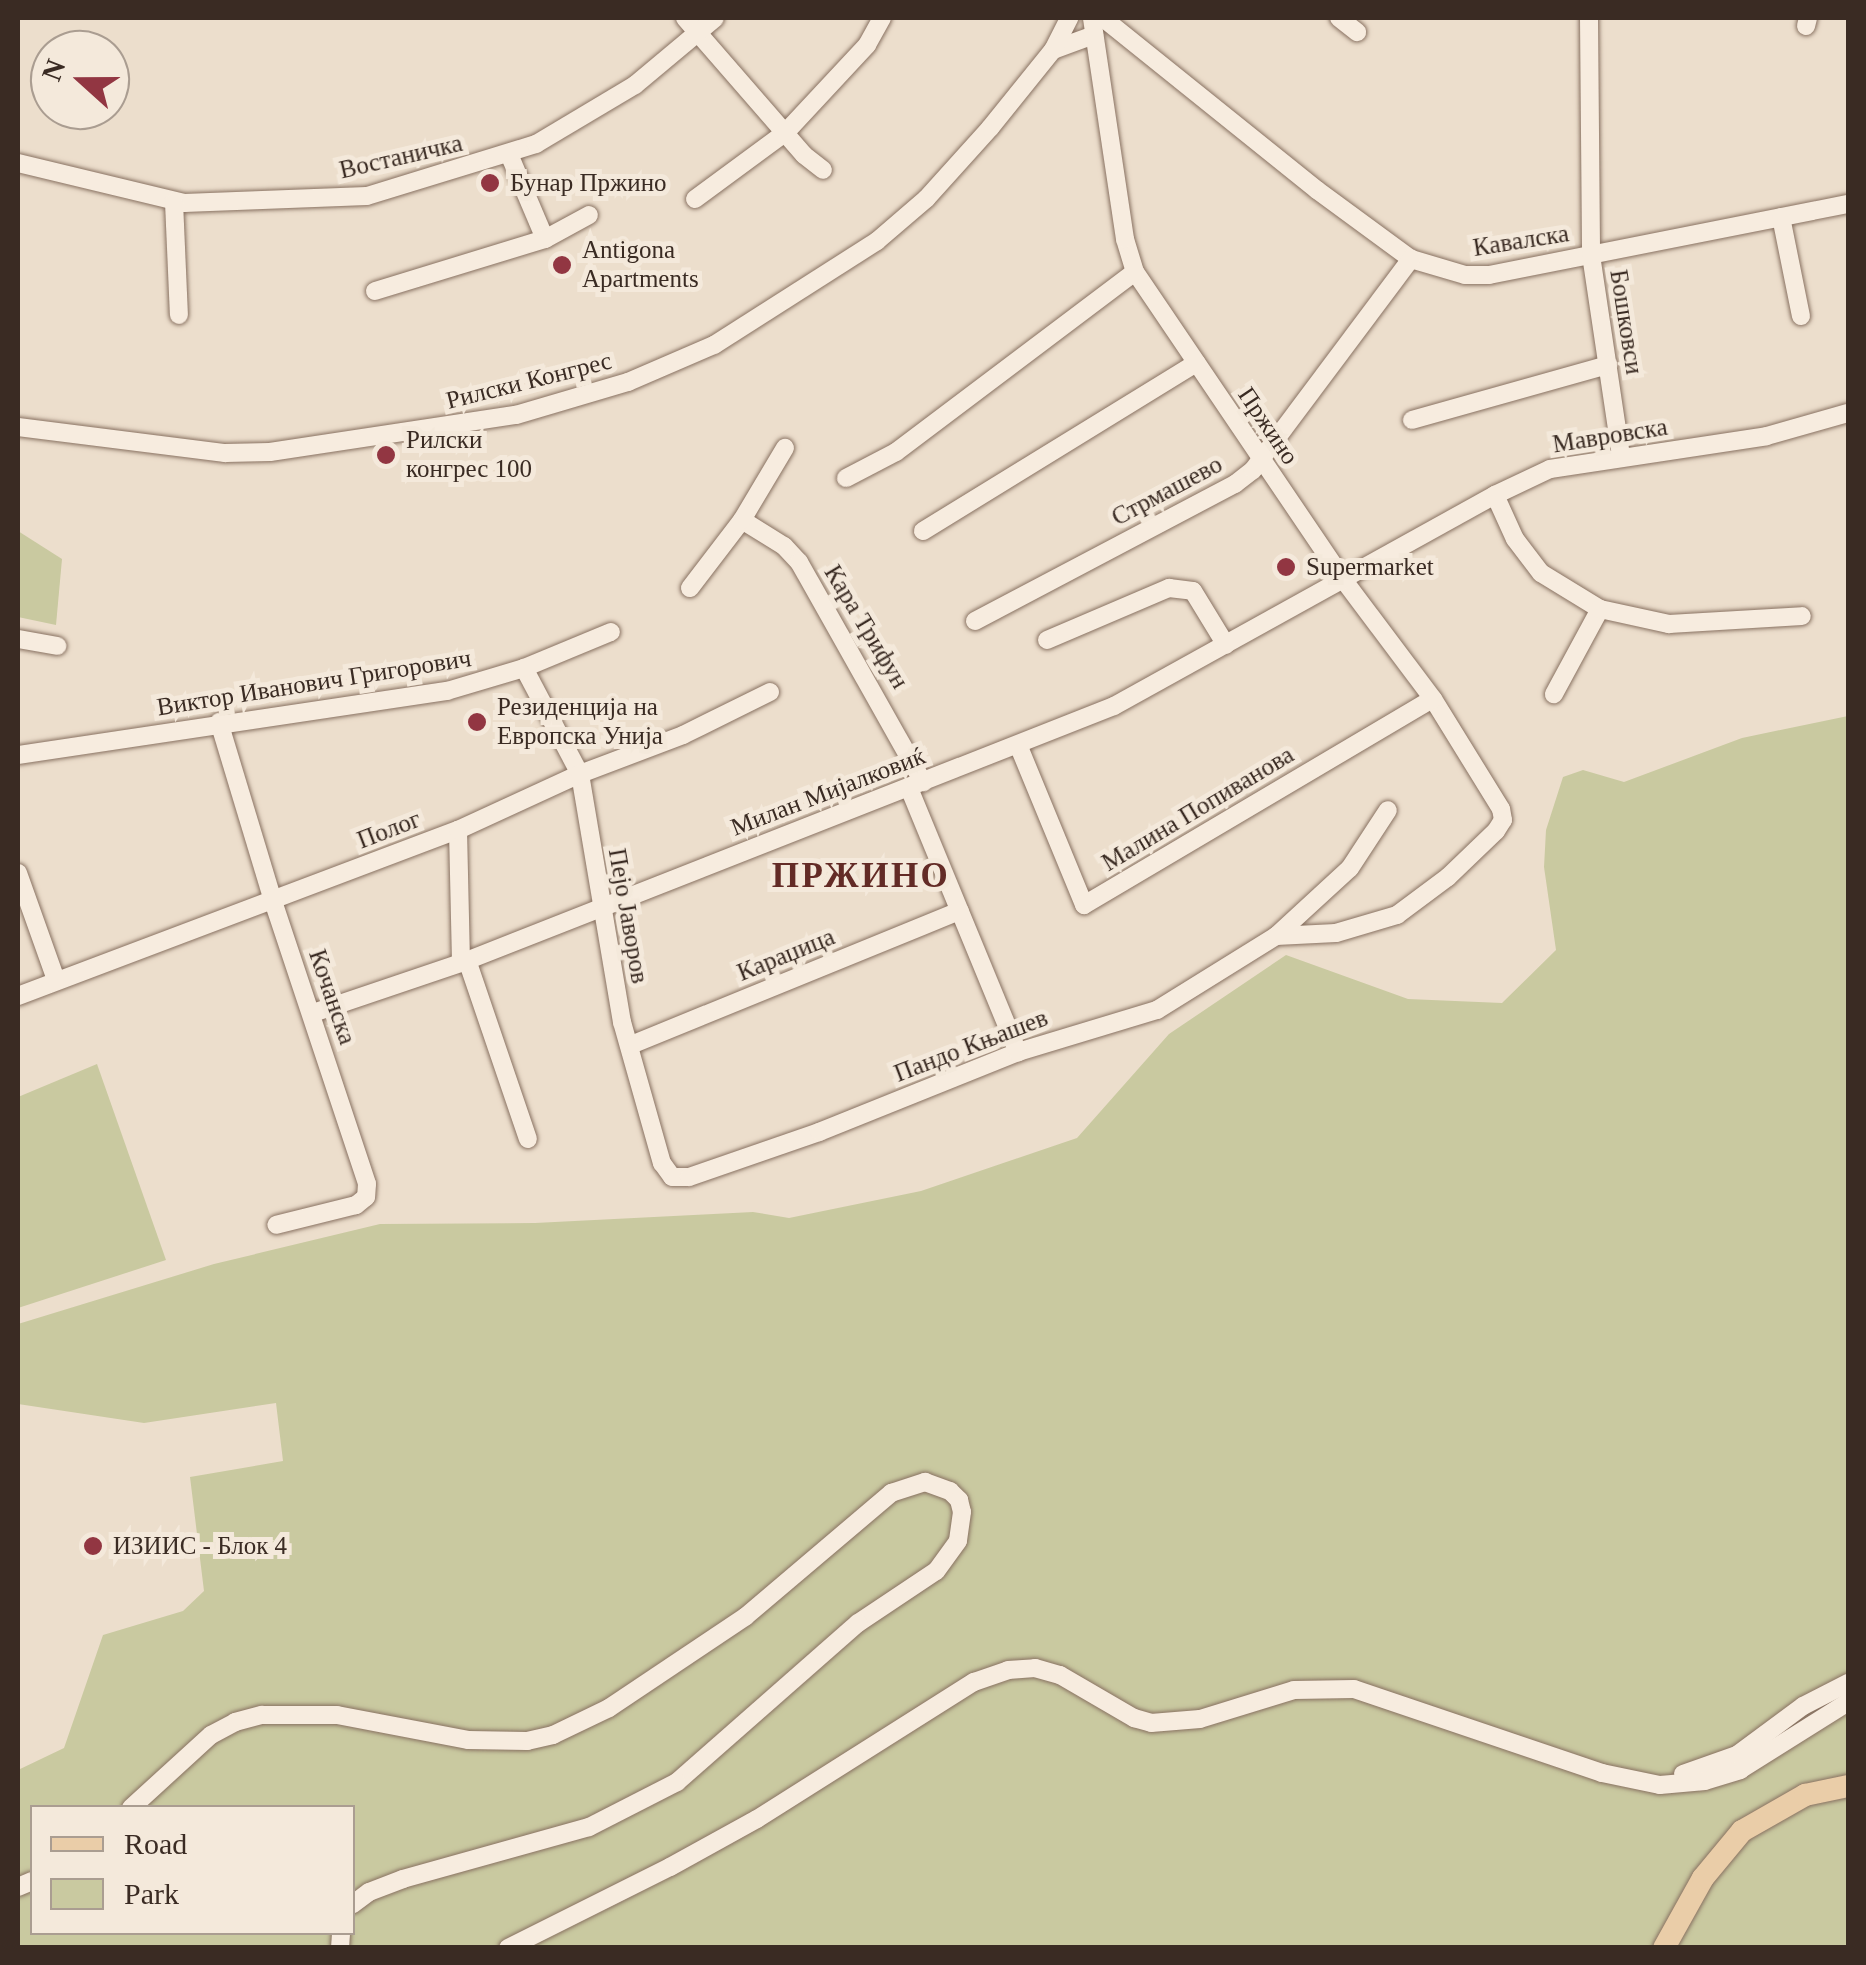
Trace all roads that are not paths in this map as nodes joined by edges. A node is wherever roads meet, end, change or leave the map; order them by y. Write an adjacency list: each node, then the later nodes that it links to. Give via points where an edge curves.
1 (685, 18): 8 (street)
2 (715, 18): 8 (street, Востаничка)
3 (882, 18): 11 (street, via 866,45)
4 (1069, 18): 10 (street, Рилски Конгрес)
5 (1339, 18): 9 (street)
6 (1589, 18): 21 (street, Бошковси)
7 (1096, 23): 10 (street, Рилски Конгрес); 22 (street, Кавалска); 23 (street, Пржино)
8 (700, 32): 11 (street); 12 (street, Востаничка, via 615,99)
9 (1357, 32)
10 (1053, 50): 31 (street, Рилски Конгрес, via 926,199 878,240 714,344 628,382 516,416 270,452 209,452)
11 (786, 132): 14 (street); 15 (street)
12 (510, 154): 16 (street, Востаничка, via 367,196); 20 (street)
13 (18, 164): 16 (street, Востаничка)
14 (824, 170)
15 (696, 199)
16 (174, 202): 25 (street)
17 (1848, 204): 19 (street, Кавалска)
18 (589, 215): 20 (street)
19 (1781, 217): 21 (street, Кавалска); 26 (street)
20 (545, 239): 24 (street)
21 (1590, 255): 22 (street, Кавалска, via 1465,276); 28 (street, Бошковси)
22 (1412, 259): 34 (street, Стрмашево)
23 (1135, 272): 27 (street, Пржино); 35 (street, via 896,452)
24 (376, 291)
25 (180, 314)
26 (1801, 316)
27 (1196, 363): 34 (street, Пржино); 38 (street)
28 (1608, 364): 30 (street); 33 (street, Бошковси)
29 (1848, 413): 33 (street, Мавровска, via 1767,436)
30 (1412, 420)
31 (18, 427)
32 (785, 448): 37 (street)
33 (1621, 456): 36 (street, Мавровска, via 1550,469)
34 (1260, 460): 39 (street, Пржино); 43 (street, Стрмашево, via 1235,484)
35 (846, 478)
36 (1495, 494): 39 (street, Мавровска); 41 (street, via 1515,539 1541,573)
37 (742, 520): 40 (street); 57 (street, Кара Трифун, via 799,562)
38 (923, 531)
39 (1343, 579): 47 (street, Милан Мијалковиќ); 52 (street, Пржино)
40 (690, 588)
41 (1600, 609): 42 (street, via 1669,624); 51 (street)
42 (1802, 616)
43 (975, 620)
44 (611, 632): 49 (street, Виктор Иванович Григорович)
45 (18, 638): 48 (street)
46 (1047, 640): 47 (street, via 1168,588 1193,591)
47 (1226, 645): 54 (street, Милан Мијалковиќ, via 1114,706)
48 (57, 646)
49 (524, 668): 53 (street, Виктор Иванович Григорович, via 447,691); 56 (street, Пејо Јаворов)
50 (770, 692): 56 (street, Полог, via 683,735)
51 (1554, 694)
52 (1434, 699): 54 (street, Малина Попиванова, via 1084,904); 59 (street, Пржино)
53 (220, 722): 55 (street, Виктор Иванович Григорович); 62 (street, Кочанска)
54 (1019, 747): 57 (street, Милан Мијалковиќ)
55 (18, 755)
56 (580, 774): 60 (street, Полог); 63 (street, Пејо Јаворов)
57 (916, 785): 63 (street, Милан Мијалковиќ); 64 (street, Кара Трифун)
58 (1388, 810): 65 (street, Пандо Књашев, via 1350,868)
59 (1503, 820): 65 (street, Пандо Књашев, via 1448,877 1396,914 1336,933)
60 (458, 830): 62 (street, Полог); 66 (street)
61 (18, 873): 67 (street)
62 (272, 900): 67 (street, Полог); 69 (street, Кочанска)
63 (600, 907): 66 (street, Милан Мијалковиќ); 70 (street, Пејо Јаворов)
64 (960, 911): 70 (street, Караџица); 71 (street, Кара Трифун)
65 (1276, 936): 71 (street, Пандо Књашев, via 1157,1010)
66 (464, 962): 69 (street, Милан Мијалковиќ); 72 (street)
67 (56, 980): 68 (street, Полог)
68 (18, 996)
69 (313, 1013): 74 (street, Кочанска, via 366,1197 356,1206)
70 (631, 1045): 73 (street, Пејо Јаворов, via 662,1163)
71 (1018, 1052): 73 (street, Пандо Књашев, via 819,1132)
72 (528, 1139)
73 (672, 1177)
74 (276, 1224)
75 (1848, 1683): 77 (street, via 1703,1770 1632,1773)
76 (1848, 1702): 77 (street, via 1758,1760 1705,1782 1637,1783)
77 (1564, 1758): 82 (street, via 1336,1688 1294,1690 1200,1719 1151,1722 1060,1675 1008,1670 974,1682 714,1843)
78 (1848, 1786): 83 (main road, via 1805,1795 1742,1831 1704,1878)
79 (1848, 1797): 83 (main road, via 1808,1805 1752,1836 1726,1860)
80 (134, 1805): 81 (street, via 224,1727 262,1714 302,1712 468,1740 553,1735 609,1708 745,1617 891,1493 925,1482 959,1500 958,1541 936,1571 858,1623 676,1782 589,1827 403,1879)
81 (355, 1904)
82 (508, 1948)
83 (1667, 1948)

